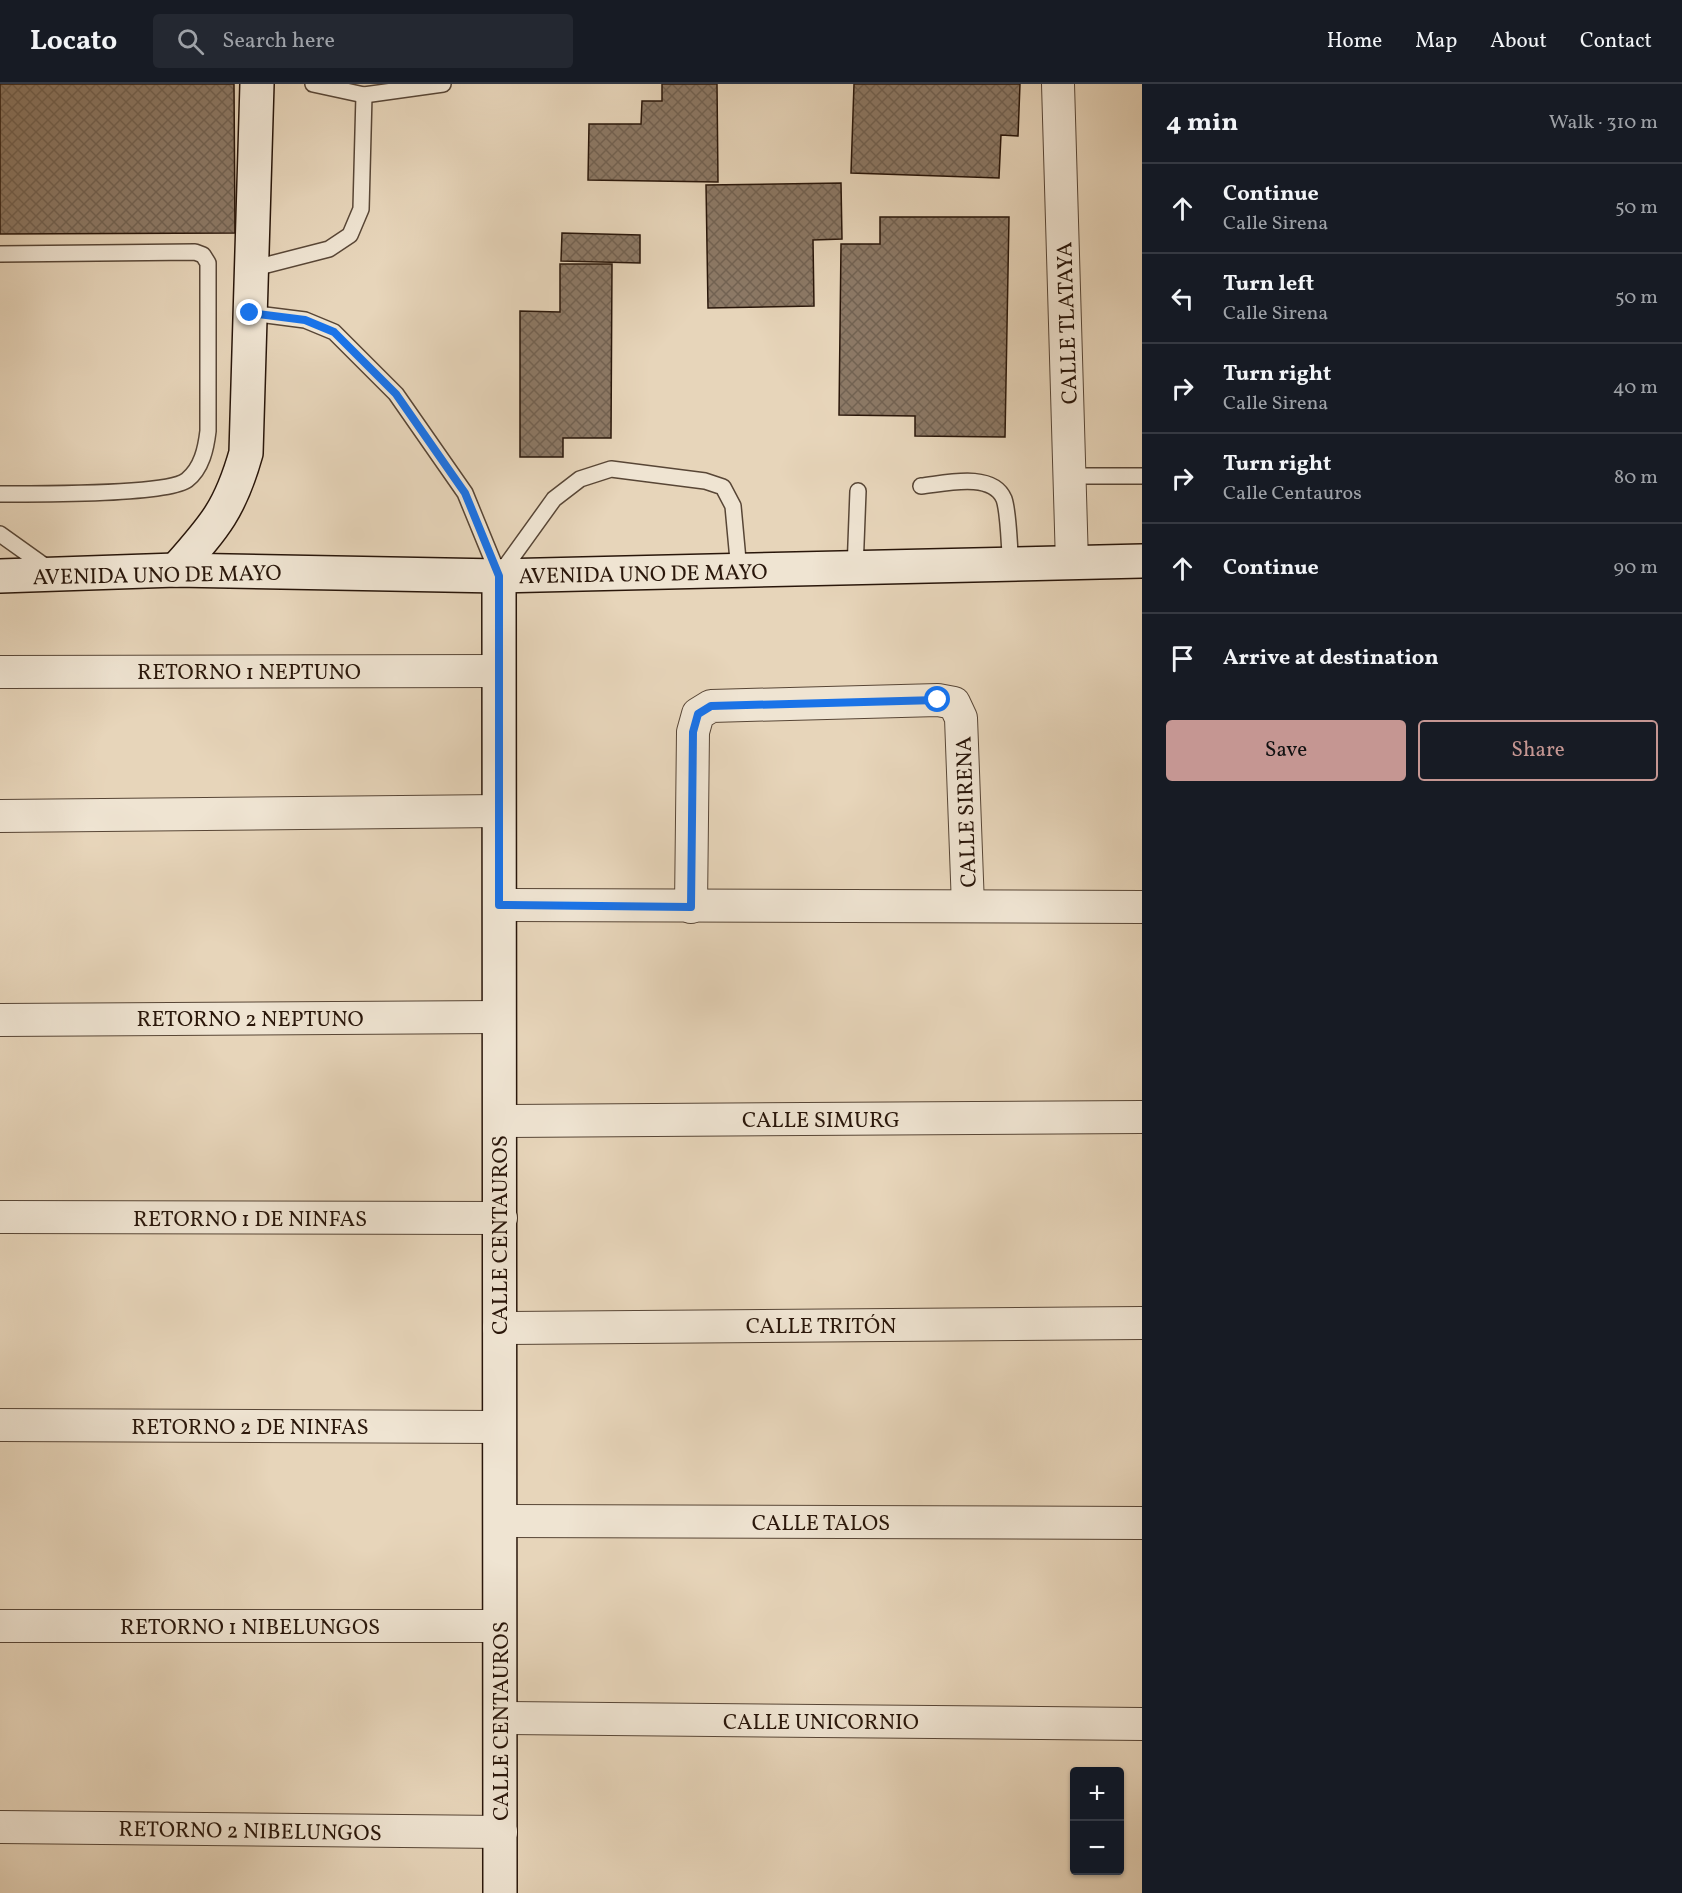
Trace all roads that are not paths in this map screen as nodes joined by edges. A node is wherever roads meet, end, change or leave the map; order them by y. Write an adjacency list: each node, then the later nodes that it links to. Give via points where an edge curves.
1 (257, 84): 7 (street)
2 (313, 84): 5 (lane)
3 (443, 84): 5 (lane)
4 (1058, 84): 9 (street, CALLE TLATAYA)
5 (364, 95): 7 (lane, via 361,209 350,235 329,249)
6 (0, 254): 13 (lane, via 195,252 208,263 206,450 186,481 139,489)
7 (252, 269): 8 (street)
8 (250, 313): 18 (street, via 246,453 236,490 218,522); 23 (lane, via 305,320 334,332 396,394 465,493)
9 (1071, 476): 10 (lane); 16 (street, CALLE TLATAYA)
10 (1142, 476)
11 (921, 486): 17 (lane, via 974,481 992,486 1004,499)
12 (858, 491): 19 (lane)
13 (0, 494)
14 (0, 534): 21 (lane)
15 (1142, 561): 16 (street, AVENIDA UNO DE MAYO)
16 (1072, 563): 17 (street, AVENIDA UNO DE MAYO)
17 (1011, 565): 19 (street, AVENIDA UNO DE MAYO)
18 (176, 570): 21 (street, AVENIDA UNO DE MAYO); 23 (street, AVENIDA UNO DE MAYO)
19 (855, 570): 20 (street, AVENIDA UNO DE MAYO)
20 (739, 571): 23 (street, AVENIDA UNO DE MAYO); 23 (lane, via 733,506 723,487 705,481 611,470 580,479 554,499)
21 (57, 574): 22 (street, AVENIDA UNO DE MAYO)
22 (0, 576)
23 (499, 576): 24 (street, CALLE CENTAUROS)
24 (499, 671): 25 (street, RETORNO 1 NEPTUNO); 26 (street, CALLE CENTAUROS)
25 (0, 672)
26 (499, 811): 27 (street); 28 (street, CALLE CENTAUROS)
27 (0, 816)
28 (499, 905): 30 (street, CALLE SIRENA); 32 (street, CALLE CENTAUROS)
29 (968, 906): 30 (street, CALLE SIRENA); 30 (street, CALLE SIRENA, via 962,718 954,703 938,700 711,706 698,714 693,732); 31 (street, CALLE SIRENA)
30 (691, 907)
31 (1142, 907)
32 (499, 1017): 33 (street, RETORNO 2 NEPTUNO); 35 (street, CALLE CENTAUROS)
33 (0, 1020)
34 (1142, 1117): 35 (street, CALLE SIMURG)
35 (499, 1121): 37 (street, CALLE CENTAUROS)
36 (0, 1217): 37 (street, RETORNO 1 DE NINFAS)
37 (501, 1218): 39 (street, CALLE CENTAUROS)
38 (1142, 1323): 39 (street, CALLE TRITÓN)
39 (500, 1328): 41 (street, CALLE CENTAUROS)
40 (0, 1425): 41 (street, RETORNO 2 DE NINFAS)
41 (500, 1427): 42 (street, CALLE CENTAUROS)
42 (500, 1521): 43 (street, CALLE TALOS); 45 (street, CALLE CENTAUROS)
43 (1142, 1523)
44 (0, 1626): 45 (street, RETORNO 1 NIBELUNGOS)
45 (500, 1626): 46 (street, CALLE CENTAUROS)
46 (500, 1718): 47 (street, CALLE UNICORNIO); 49 (street, CALLE CENTAUROS)
47 (1142, 1724)
48 (0, 1827): 49 (street, RETORNO 2 NIBELUNGOS)
49 (501, 1832): 50 (street, CALLE CENTAUROS)
50 (500, 1893)

